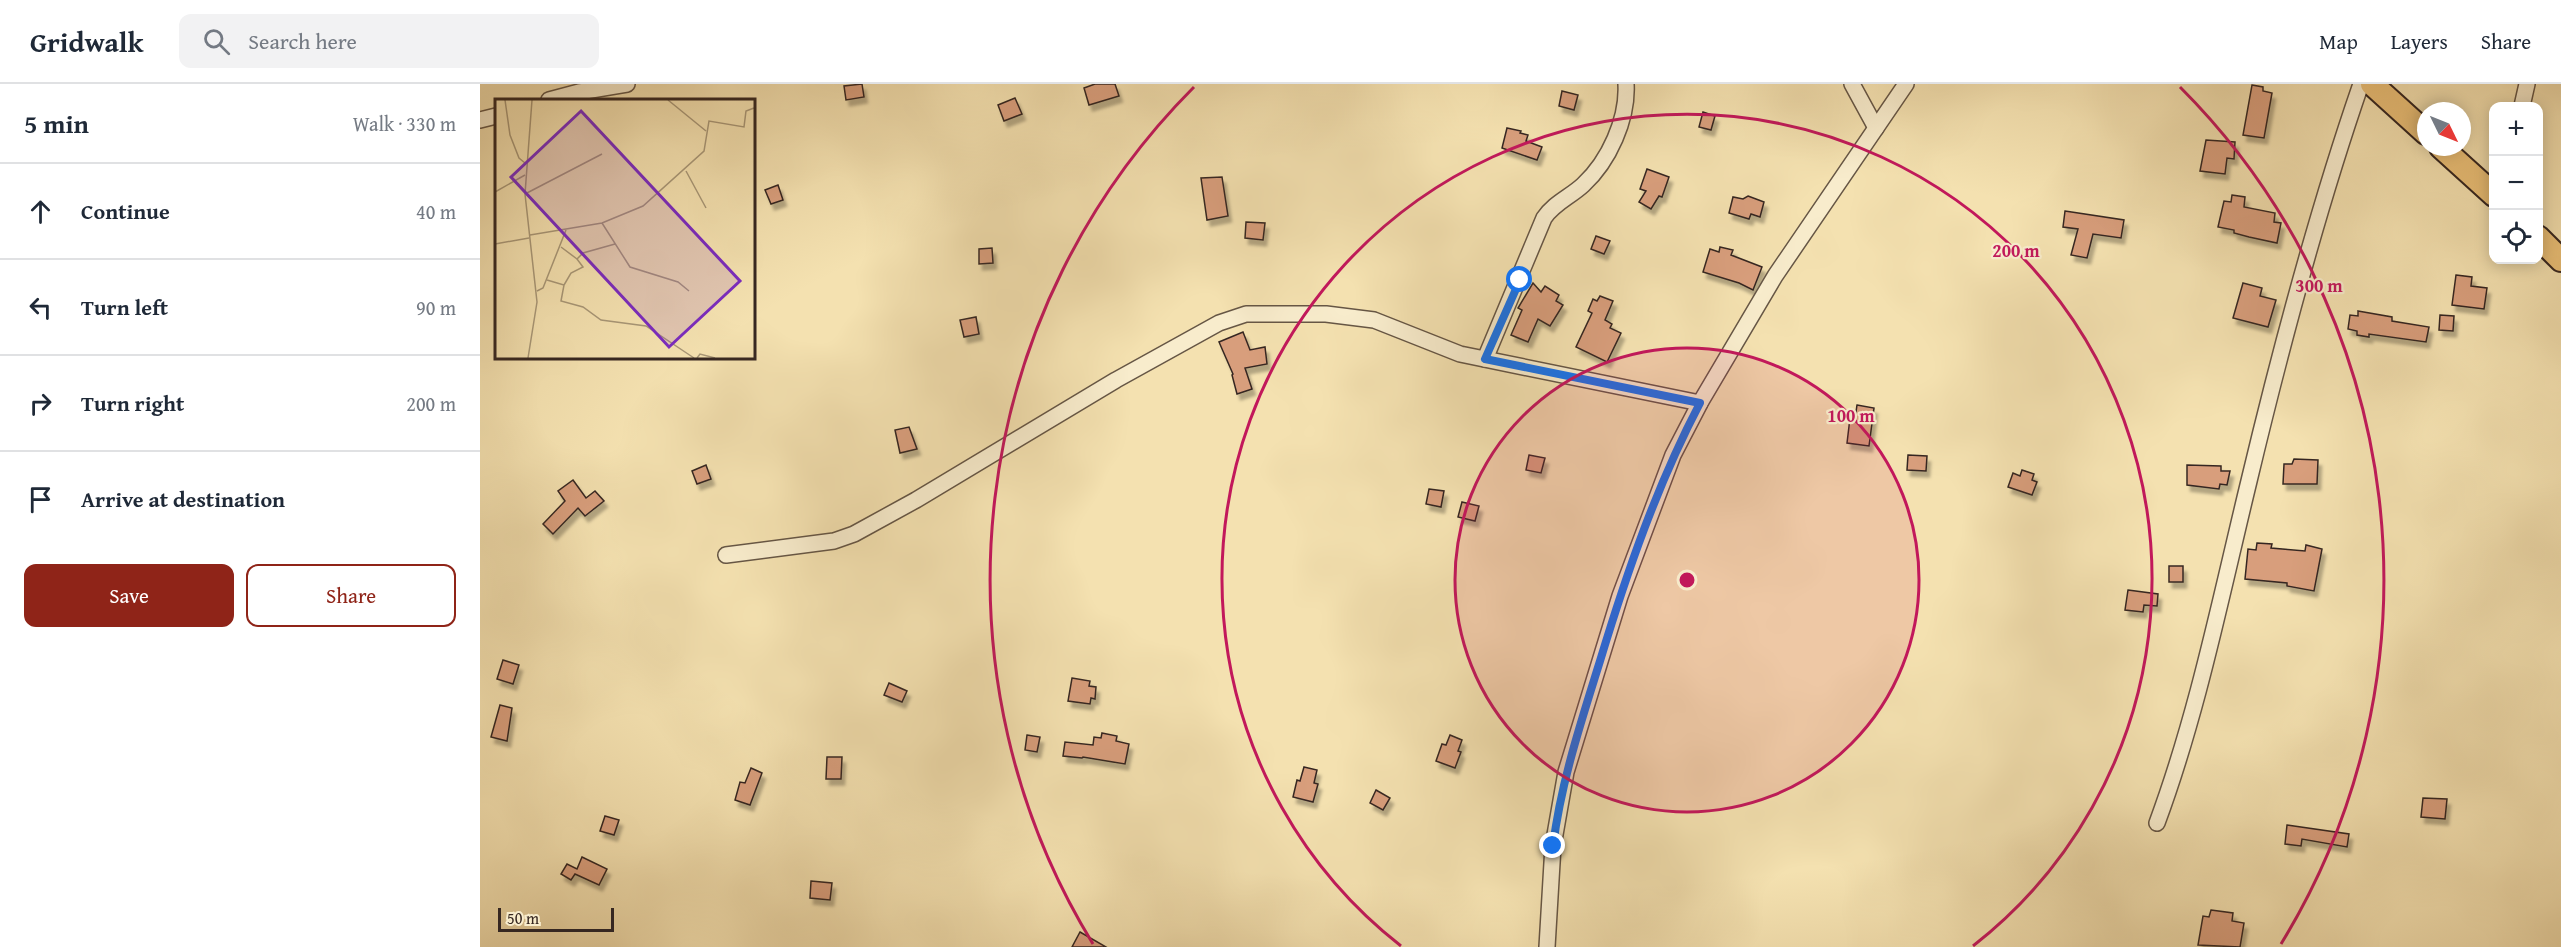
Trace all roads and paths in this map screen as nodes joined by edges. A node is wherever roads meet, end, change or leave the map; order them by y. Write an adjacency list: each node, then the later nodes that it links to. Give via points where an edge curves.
1 (627, 84): 8 (street)
2 (1626, 84): 18 (street, via 1619,130 1611,147 1585,183 1544,218)
3 (1852, 84): 13 (street)
4 (1906, 84): 13 (street)
5 (2361, 84): 21 (street, via 2323,199 2203,670)
6 (2372, 84): 12 (highway)
7 (2527, 84): 9 (street)
8 (553, 99)
9 (2523, 102)
10 (495, 116): 11 (street)
11 (480, 120)
12 (2417, 126)
13 (1876, 128): 19 (street, via 1774,276)
14 (2452, 156): 15 (highway)
15 (2489, 187)
16 (2543, 242): 17 (highway)
17 (2561, 260)
18 (1485, 359): 19 (street); 20 (street, via 1436,346 1374,320 1294,313 1234,317 1098,390 854,534 826,542)
19 (1700, 403): 22 (street, via 1652,506 1566,771 1548,888)
20 (726, 555)
21 (2157, 823)
22 (1547, 947)

